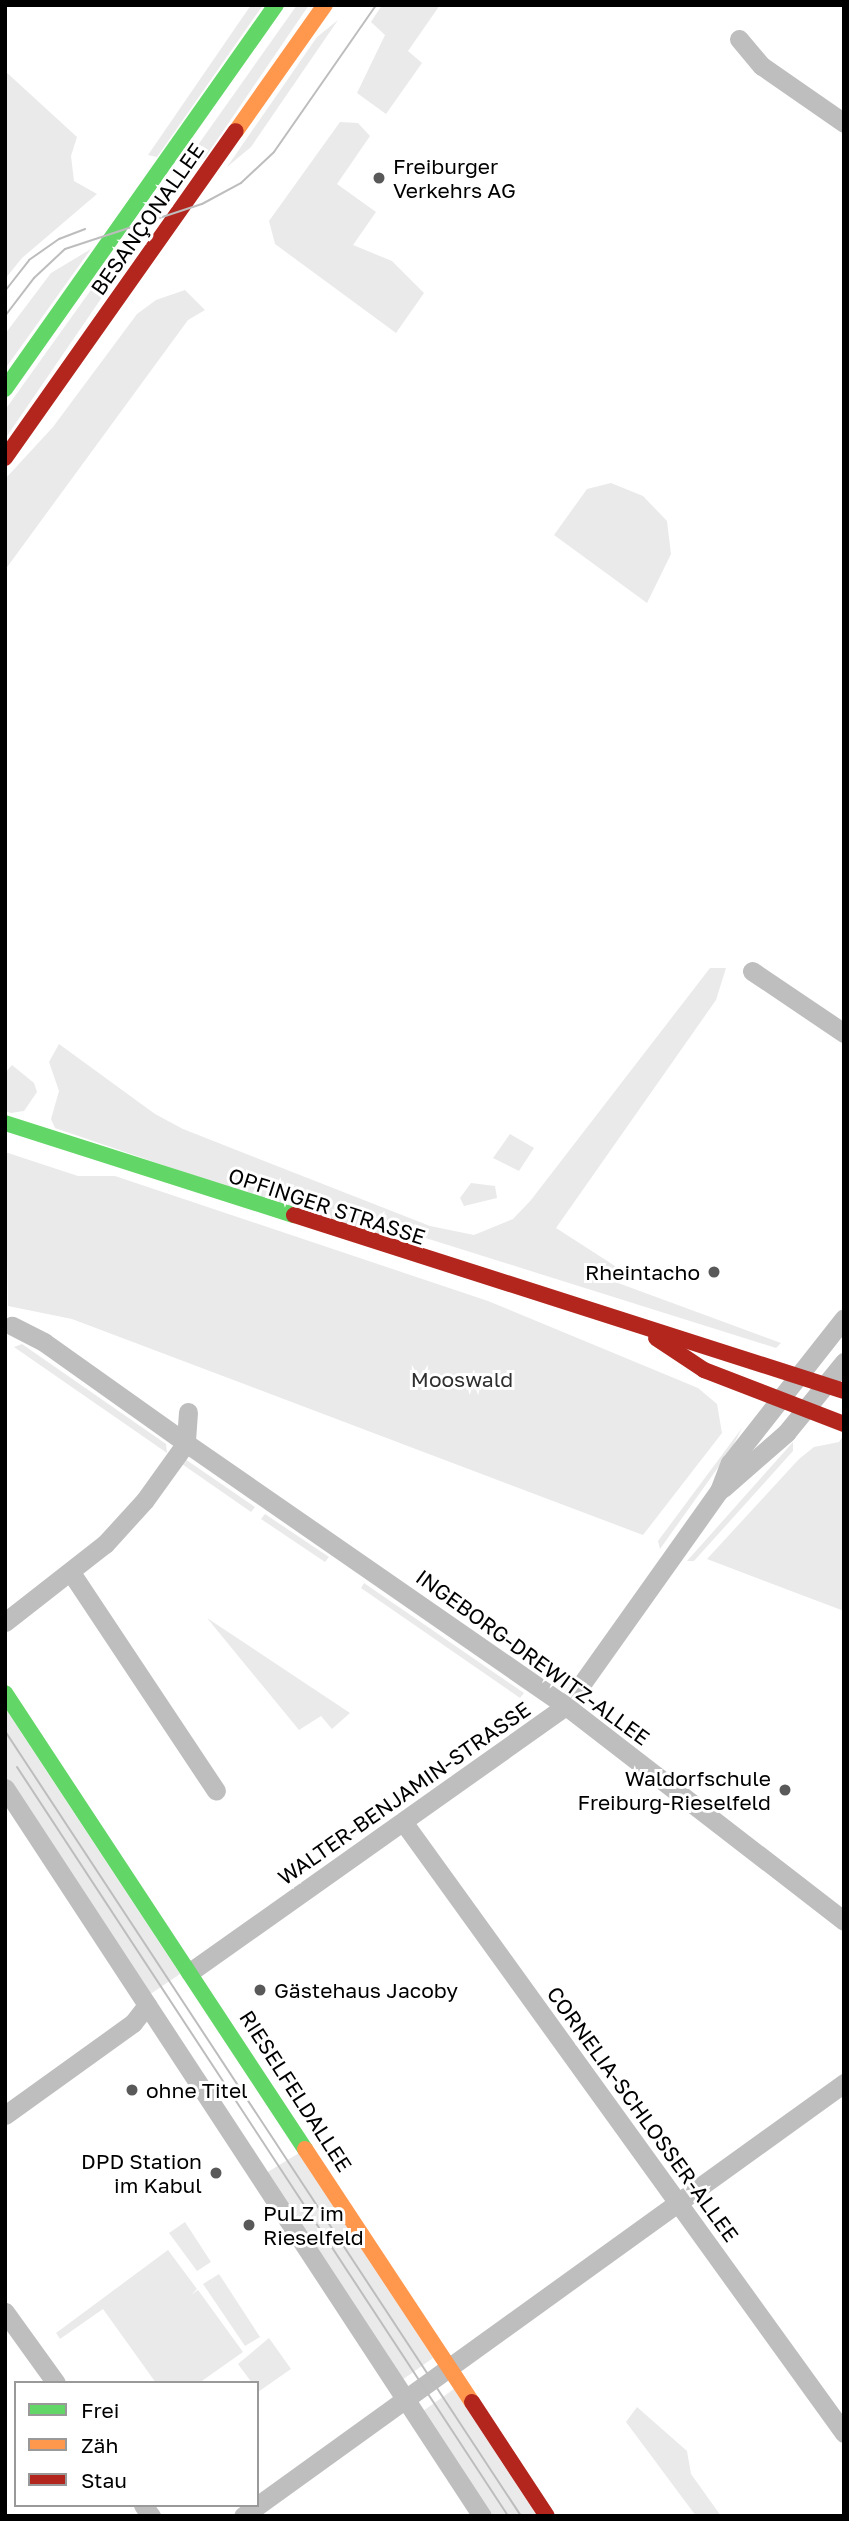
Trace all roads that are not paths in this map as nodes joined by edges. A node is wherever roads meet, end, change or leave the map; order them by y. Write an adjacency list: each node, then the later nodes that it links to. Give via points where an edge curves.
1 (276, 5): 5 (main road, BESANÇONALLEE)
2 (325, 5): 6 (main road, BESANÇONALLEE)
3 (739, 39): 4 (street, via 762,66)
4 (844, 123)
5 (5, 389)
6 (5, 458)
7 (752, 971): 8 (street)
8 (844, 1033)
9 (5, 1123): 12 (main road, OPFINGER STRASSE)
10 (844, 1318): 14 (street, WALTER-BENJAMIN-STRASSE)
11 (12, 1326): 20 (street, INGEBORG-DREWITZ-ALLEE, via 44,1342)
12 (637, 1326): 14 (main road, OPFINGER STRASSE); 16 (main road, OPFINGER STRASSE, via 704,1370)
13 (844, 1362): 15 (street, WALTER-BENJAMIN-STRASSE)
14 (797, 1374): 15 (main road, OPFINGER STRASSE); 16 (street, WALTER-BENJAMIN-STRASSE)
15 (835, 1388): 17 (street, WALTER-BENJAMIN-STRASSE)
16 (776, 1401): 17 (main road, OPFINGER STRASSE); 21 (street, WALTER-BENJAMIN-STRASSE, via 730,1463)
17 (805, 1411): 19 (main road, OPFINGER STRASSE); 21 (street, WALTER-BENJAMIN-STRASSE)
18 (188, 1412): 20 (street)
19 (844, 1424)
20 (186, 1443): 22 (street, via 145,1500); 25 (street, INGEBORG-DREWITZ-ALLEE)
21 (719, 1491): 25 (street, WALTER-BENJAMIN-STRASSE)
22 (72, 1574): 23 (street); 27 (street)
23 (5, 1622)
24 (5, 1693): 30 (main road, RIESELFELDALLEE)
25 (566, 1706): 28 (street, WALTER-BENJAMIN-STRASSE); 29 (street, INGEBORG-DREWITZ-ALLEE)
26 (5, 1788): 31 (street)
27 (216, 1791)
28 (404, 1823): 30 (street, WALTER-BENJAMIN-STRASSE); 34 (street, CORNELIA-SCHLOSSER-ALLEE)
29 (844, 1921)
30 (190, 1972): 36 (main road, RIESELFELDALLEE)
31 (147, 2006): 33 (street, via 133,2022); 38 (street)
32 (844, 2083): 34 (street)
33 (5, 2115)
34 (678, 2203): 36 (street); 39 (street, CORNELIA-SCHLOSSER-ALLEE)
35 (5, 2312): 37 (street)
36 (450, 2368): 38 (street); 42 (main road, RIESELFELDALLEE)
37 (56, 2381)
38 (406, 2399): 40 (street); 41 (street)
39 (844, 2433)
40 (259, 2505)
41 (482, 2516)
42 (547, 2516)

